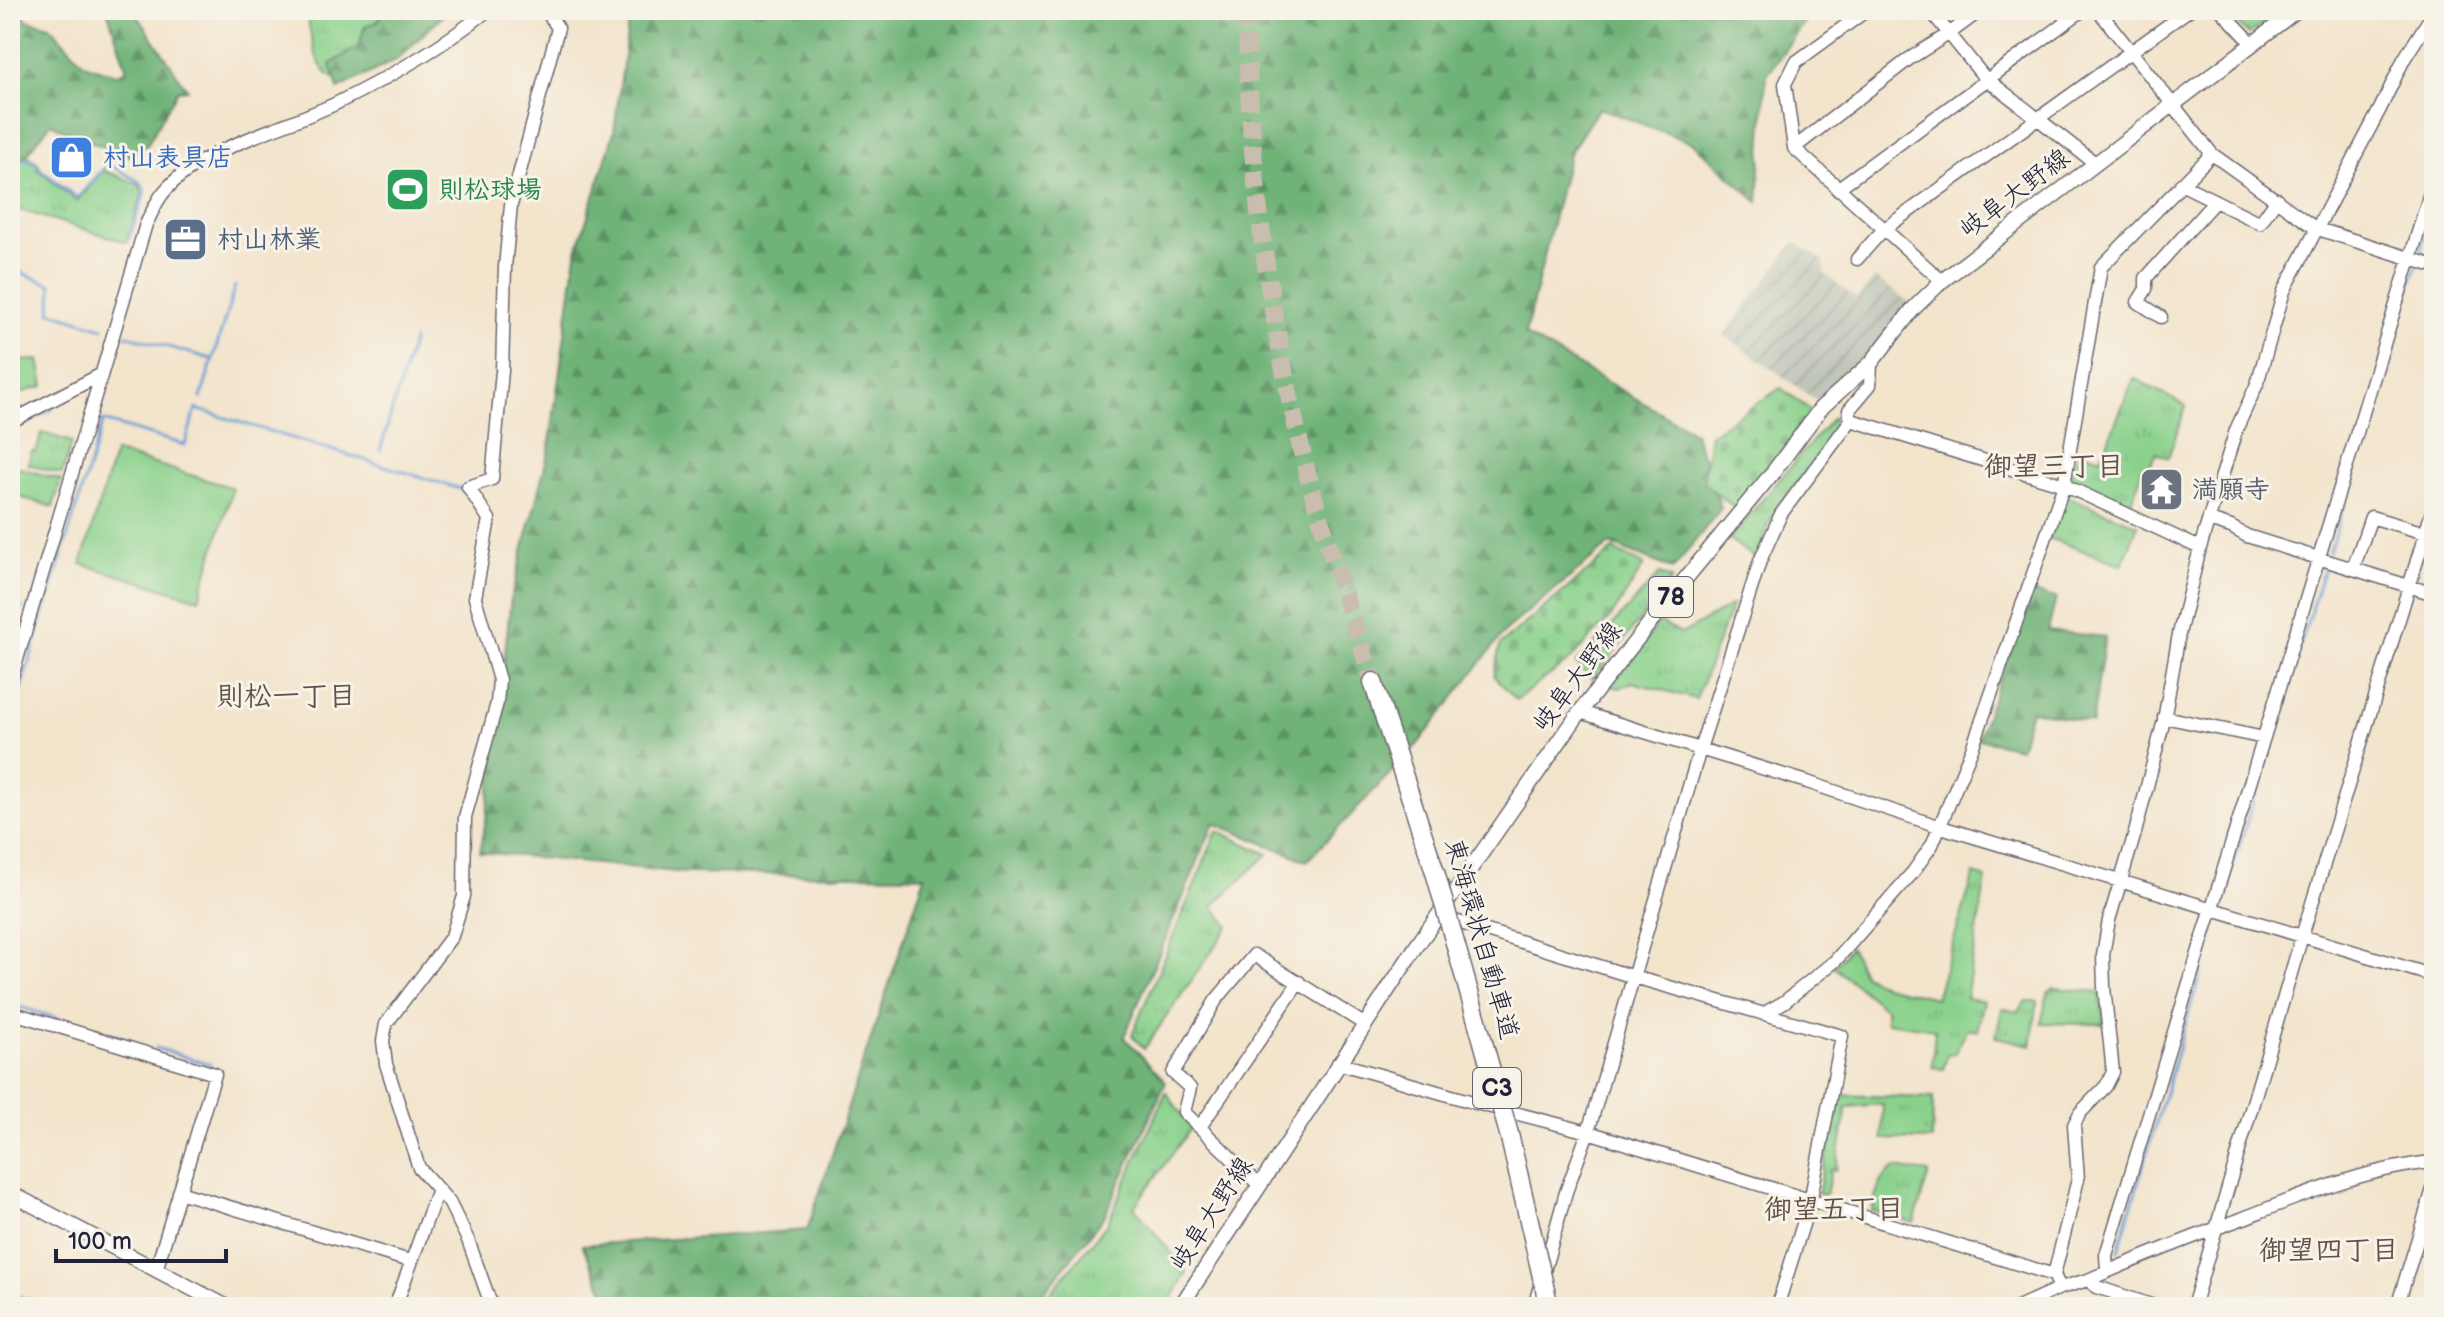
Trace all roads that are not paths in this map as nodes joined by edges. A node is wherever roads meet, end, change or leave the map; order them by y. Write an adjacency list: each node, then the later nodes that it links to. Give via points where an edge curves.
1 (488, 10): 34 (street, via 406,67 203,160 166,189 146,224)
2 (546, 10): 69 (street, via 558,28 511,205 492,479 468,487 489,519 475,598 499,680 497,703 465,817 464,896 452,936 386,1024 383,1041 419,1168)
3 (1867, 10): 18 (street, via 1796,62 1785,84)
4 (1930, 10): 12 (street)
5 (1981, 10): 12 (street)
6 (2083, 10): 15 (street)
7 (2098, 10): 14 (street)
8 (2189, 10): 14 (street)
9 (2221, 10): 13 (street)
10 (2297, 10): 13 (main road, 岐阜大野線 / 78)
11 (2434, 12): 26 (street)
12 (1950, 33): 15 (street); 18 (street)
13 (2252, 43): 16 (main road, 岐阜大野線 / 78)
14 (2132, 51): 16 (street); 17 (street)
15 (1987, 79): 17 (street); 23 (street)
16 (2173, 105): 19 (street); 20 (main road, 岐阜大野線 / 78)
17 (2039, 117): 20 (street); 27 (street)
18 (1794, 148): 23 (street)
19 (2212, 154): 22 (street); 24 (street)
20 (2095, 163): 31 (main road, 岐阜大野線 / 78)
21 (2434, 180): 29 (street)
22 (2181, 184): 25 (street); 37 (street, via 2101,267)
23 (1837, 189): 27 (street)
24 (2277, 199): 25 (street, via 2260,223); 26 (street)
25 (2215, 201): 32 (street, via 2146,278 2138,302)
26 (2315, 228): 29 (street); 39 (street, via 2284,291)
27 (1883, 230): 28 (street); 31 (street)
28 (1857, 259)
29 (2410, 259): 30 (street); 42 (street)
30 (2434, 266)
31 (1942, 281): 33 (main road, 岐阜大野線 / 78)
32 (2161, 317)
33 (1871, 363): 35 (street, via 1870,385 1849,410); 48 (main road, 岐阜大野線 / 78, via 1821,408)
34 (100, 375): 36 (street); 47 (street)
35 (1851, 420): 37 (street); 51 (street, via 1781,514 1744,604)
36 (10, 422)
37 (2064, 485): 41 (street); 52 (street)
38 (2434, 505): 40 (street)
39 (2209, 520): 41 (street); 42 (street)
40 (2425, 533): 43 (street, via 2371,517); 44 (street)
41 (2200, 548): 49 (street)
42 (2318, 558): 43 (street); 50 (street)
43 (2353, 569): 44 (street)
44 (2409, 586): 45 (street); 56 (street)
45 (2434, 594)
46 (1373, 682): 85 (highway, 東海環状自動車道 / C3, bridge, via 1435,872 1505,1118)
47 (10, 683)
48 (1580, 712): 51 (street); 55 (main road, 岐阜大野線 / 78)
49 (2164, 717): 50 (street); 53 (street)
50 (2264, 738): 54 (street)
51 (1700, 749): 52 (street); 58 (street)
52 (1941, 827): 53 (street); 61 (street, via 1913,872 1835,961)
53 (2122, 881): 54 (street); 77 (street, via 2103,955 2113,1072 2074,1125 2078,1179)
54 (2212, 908): 56 (street); 76 (street, via 2106,1255)
55 (1437, 916): 58 (street); 62 (main road, 岐阜大野線 / 78)
56 (2302, 936): 57 (street); 73 (street)
57 (2434, 976)
58 (1634, 977): 61 (street); 65 (street)
59 (1299, 982): 62 (street); 64 (street); 64 (street, via 1254,955 1216,1000 1173,1073 1190,1088 1184,1112)
60 (10, 1012): 70 (street, via 215,1074)
61 (1763, 1014): 72 (street, via 1842,1036)
62 (1364, 1024): 63 (main road, 岐阜大野線 / 78)
63 (1338, 1063): 65 (street); 67 (main road, 岐阜大野線 / 78)
64 (1200, 1127): 67 (street)
65 (1588, 1132): 72 (street); 84 (street)
66 (2434, 1162): 73 (street, via 2361,1176)
67 (1259, 1185): 83 (main road, 岐阜大野線 / 78)
68 (2434, 1186): 90 (street)
69 (438, 1189): 74 (street); 82 (street, via 468,1240)
70 (179, 1192): 74 (street); 75 (street)
71 (10, 1193): 75 (main road)
72 (1810, 1202): 77 (street); 86 (street)
73 (2215, 1229): 76 (street); 89 (street)
74 (410, 1261): 81 (street)
75 (156, 1270): 80 (main road)
76 (2107, 1271): 78 (street)
77 (2054, 1275): 79 (street)
78 (2088, 1280): 79 (street); 88 (street)
79 (2060, 1288): 87 (street)
80 (227, 1307)
81 (395, 1307)
82 (492, 1307)
83 (1180, 1307)
84 (1534, 1307)
85 (1549, 1307)
86 (1777, 1307)
87 (2018, 1307)
88 (2157, 1307)
89 (2193, 1307)
90 (2397, 1307)

